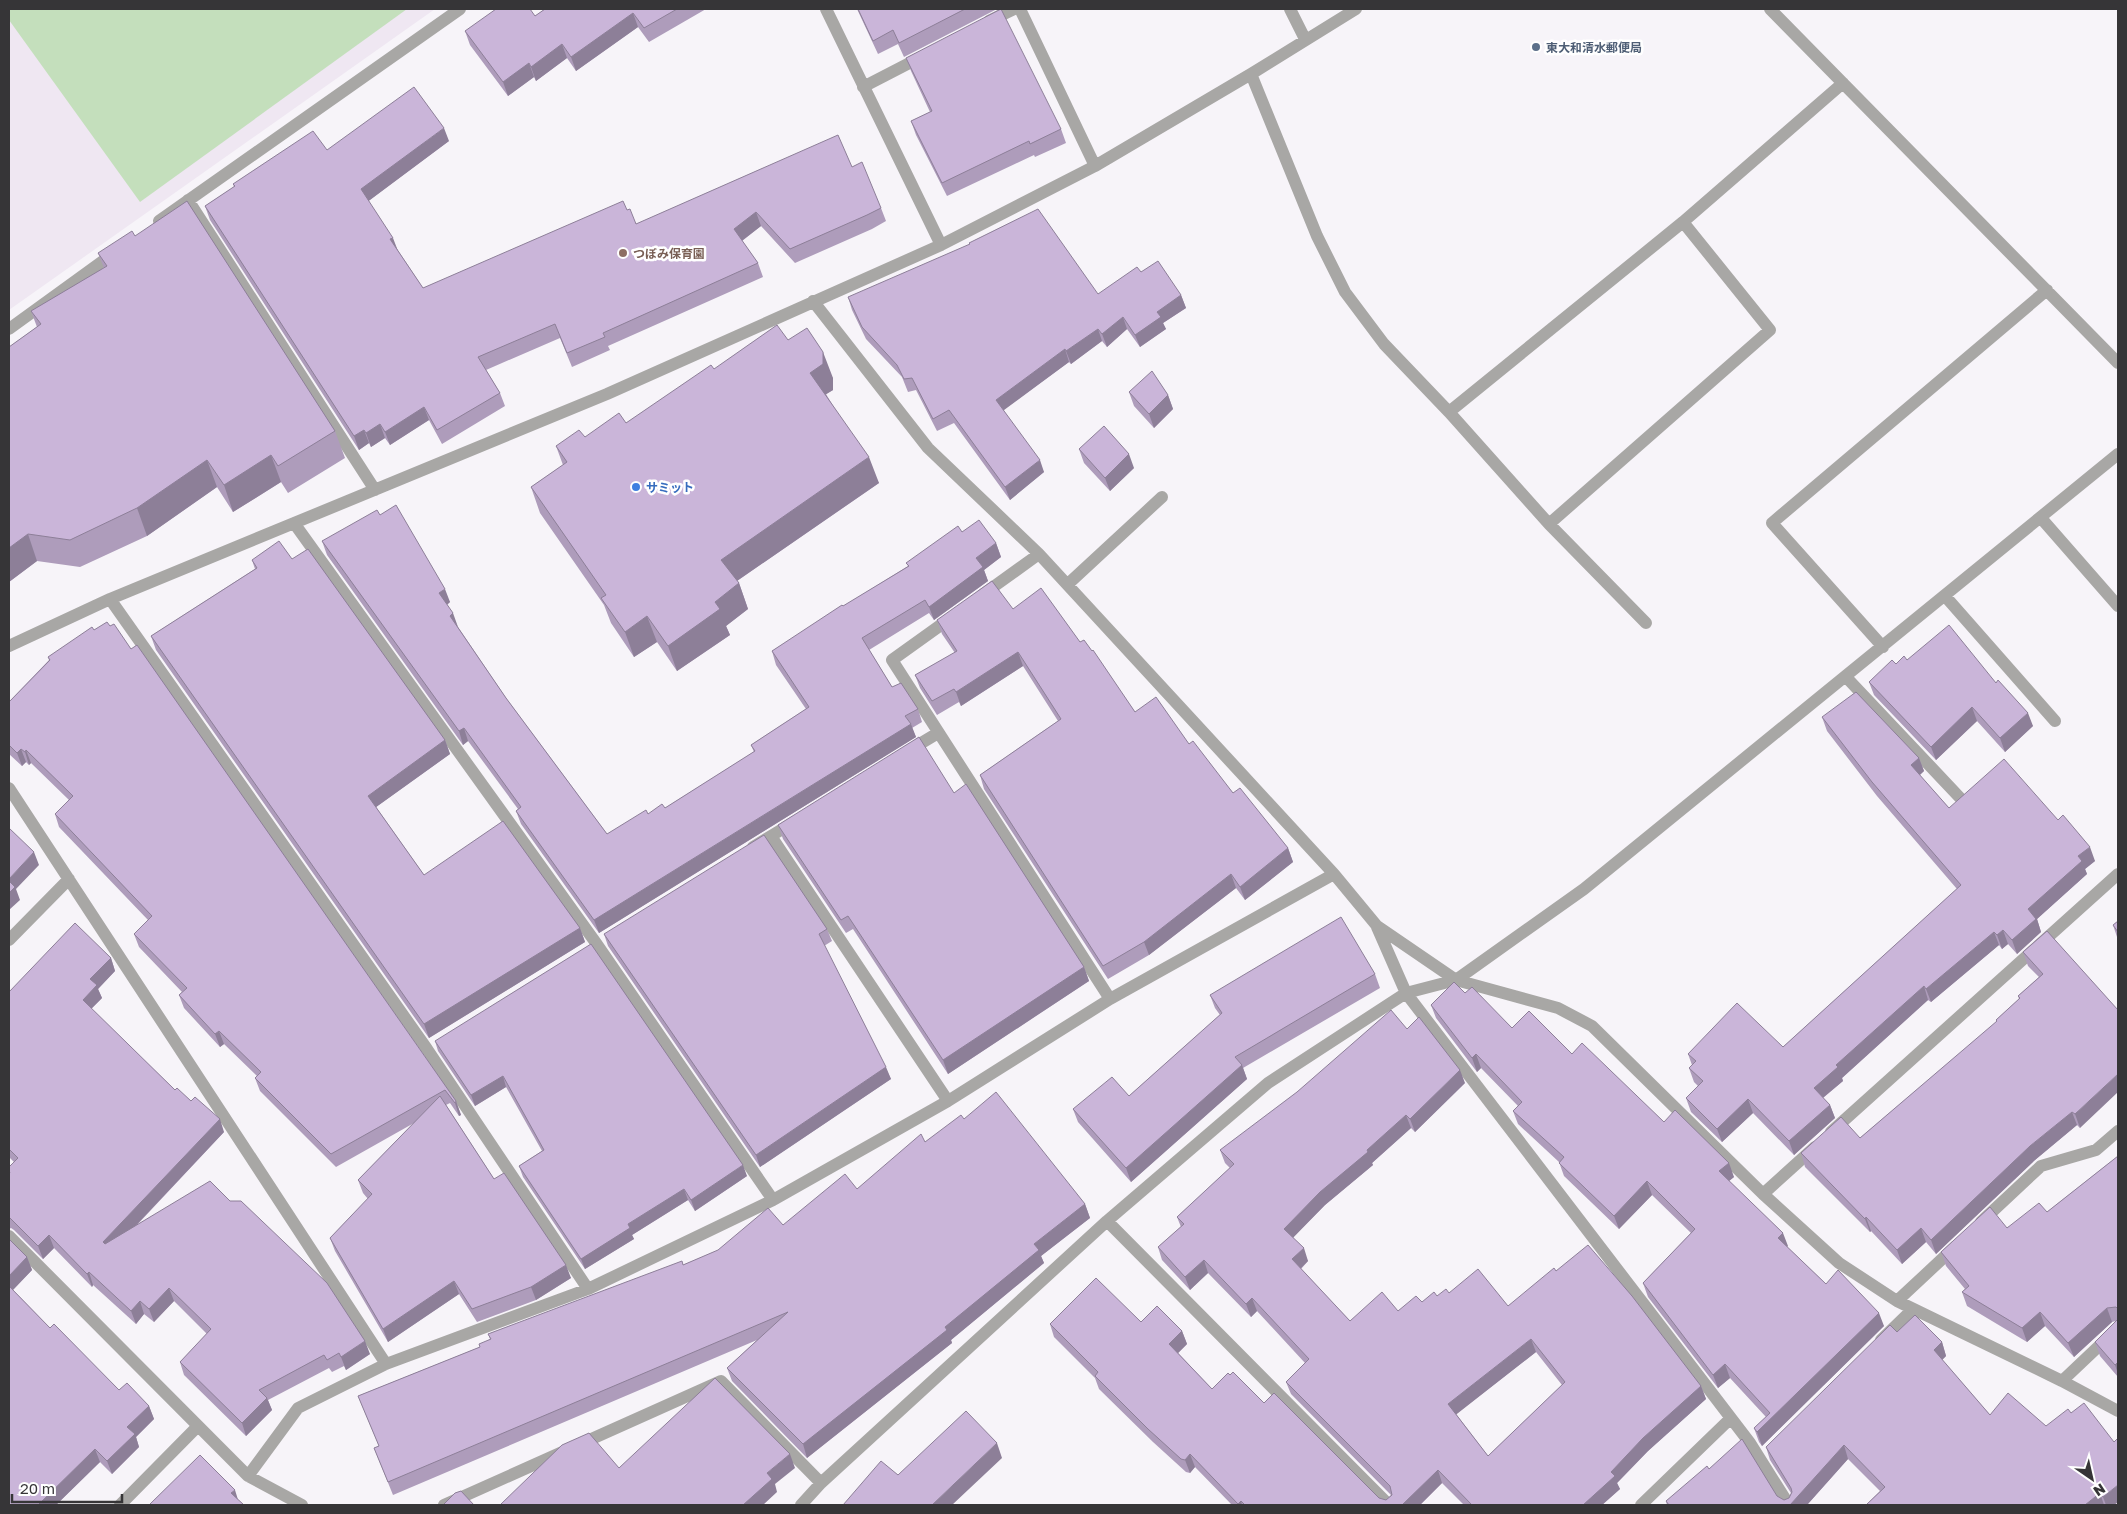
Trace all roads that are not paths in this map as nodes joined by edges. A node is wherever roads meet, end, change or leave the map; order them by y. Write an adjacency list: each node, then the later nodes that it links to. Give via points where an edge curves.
1 (460, 9): 15 (street)
2 (826, 9): 13 (street)
3 (1014, 9): 8 (street)
4 (1020, 9): 14 (street)
5 (1290, 9): 9 (street)
6 (1356, 9): 9 (street)
7 (1770, 9): 12 (street)
8 (978, 27)
9 (1305, 39): 11 (street)
10 (934, 50): 13 (street)
11 (1251, 74): 14 (street); 24 (street, via 1317,236 1345,292 1384,344)
12 (1843, 84): 16 (street); 20 (street)
13 (863, 87): 19 (street)
14 (1095, 166): 19 (street)
15 (188, 200): 17 (street); 26 (street)
16 (1683, 222): 24 (street); 30 (street, via 1770,330)
17 (149, 228)
18 (126, 245): 22 (street)
19 (941, 245): 21 (street)
20 (2047, 290): 23 (street); 38 (street, via 1772,523)
21 (813, 301): 26 (street, via 607,394); 31 (street, via 928,448)
22 (9, 329)
23 (2118, 363)
24 (1449, 412): 30 (street)
25 (2118, 454): 28 (street)
26 (375, 490): 29 (street)
27 (1162, 497): 32 (street)
28 (2041, 518): 33 (street); 35 (street)
29 (294, 523): 34 (street); 59 (street, via 596,943)
30 (1549, 524): 36 (street)
31 (1039, 554): 32 (street); 41 (street, via 892,660)
32 (1068, 584): 48 (street)
33 (1945, 596): 38 (street); 40 (street)
34 (110, 599): 37 (street); 62 (street, via 431,1046)
35 (2118, 606)
36 (1646, 623)
37 (9, 646)
38 (1883, 647): 39 (street)
39 (1846, 677): 44 (street); 53 (street, via 1584,889)
40 (2055, 721)
41 (938, 733): 42 (street); 55 (street)
42 (896, 759)
43 (9, 788): 50 (street)
44 (1963, 801)
45 (805, 816): 46 (street)
46 (771, 836): 47 (street); 56 (street)
47 (746, 852)
48 (1334, 874): 51 (street); 55 (street)
49 (2118, 874): 58 (street)
50 (70, 879): 52 (street); 67 (street)
51 (1377, 926): 53 (street); 54 (street)
52 (9, 940)
53 (1456, 980): 54 (street); 58 (street, via 1558,1008 1592,1026)
54 (1406, 993): 60 (street, via 1268,1084); 70 (street)
55 (1110, 999): 56 (street)
56 (948, 1102): 59 (street)
57 (2118, 1131): 63 (street, via 2096,1150 2041,1166)
58 (1762, 1194): 63 (street, via 1839,1263)
59 (773, 1200): 62 (street)
60 (1107, 1221): 73 (street); 78 (street)
61 (9, 1236): 71 (street)
62 (588, 1289): 67 (street)
63 (1898, 1301): 64 (street)
64 (1913, 1309): 66 (street); 68 (street)
65 (2118, 1328): 68 (street)
66 (1872, 1350)
67 (386, 1364): 72 (street, via 298,1408)
68 (2062, 1381): 69 (street)
69 (2118, 1410)
70 (1731, 1418): 79 (street); 80 (street, via 1764,1455)
71 (197, 1426): 72 (street); 74 (street)
72 (248, 1476): 75 (street)
73 (821, 1484): 76 (street, via 721,1381); 77 (street)
74 (120, 1505)
75 (302, 1505)
76 (444, 1505)
77 (801, 1505)
78 (1389, 1505)
79 (1641, 1505)
80 (1789, 1505)

